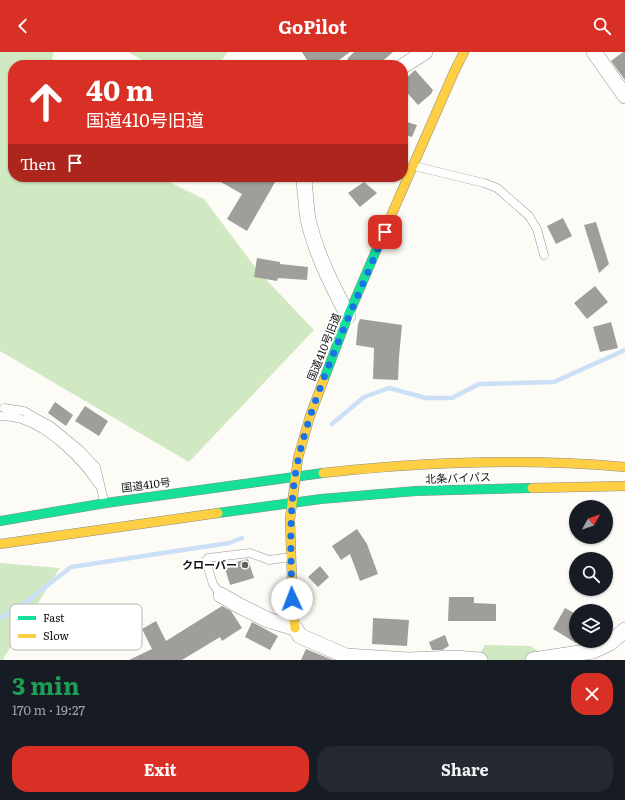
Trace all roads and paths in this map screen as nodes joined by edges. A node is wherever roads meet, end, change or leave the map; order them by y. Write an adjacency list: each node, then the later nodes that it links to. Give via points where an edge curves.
1 (424, 52): 4 (street)
2 (464, 52): 6 (main road, 国道410号旧道)
3 (594, 52): 5 (street)
4 (408, 63)
5 (625, 96)
6 (414, 166): 7 (main road, 国道410号旧道); 10 (lane, via 498,188 528,216 537,229)
7 (408, 180)
8 (304, 182): 11 (street, via 308,218 318,251)
9 (407, 182): 11 (main road, 国道410号旧道)
10 (544, 255)
11 (348, 316): 14 (main road, 国道410号旧道, via 310,416)
12 (2, 412): 16 (lane, via 24,411 69,441 96,468)
13 (625, 467): 14 (main road, 北条バイパス, via 515,462 460,463)
14 (295, 476): 16 (main road, 国道410号); 17 (main road, 国道410号旧道)
15 (625, 486): 17 (main road, 北条バイパス, via 416,491)
16 (103, 495): 18 (main road, 国道410号); 19 (street)
17 (292, 502): 19 (main road); 21 (main road, 国道410号旧道)
18 (0, 521)
19 (106, 528): 20 (main road)
20 (0, 544)
21 (291, 557): 22 (lane, via 269,560 250,553 208,558 206,561 213,584); 23 (main road, 国道410号旧道)
22 (221, 595): 23 (street, via 268,620)
23 (295, 628): 25 (street, via 300,636 346,656 409,660)
24 (625, 630): 26 (street, via 610,643 593,651)
25 (480, 660)
26 (533, 660)

